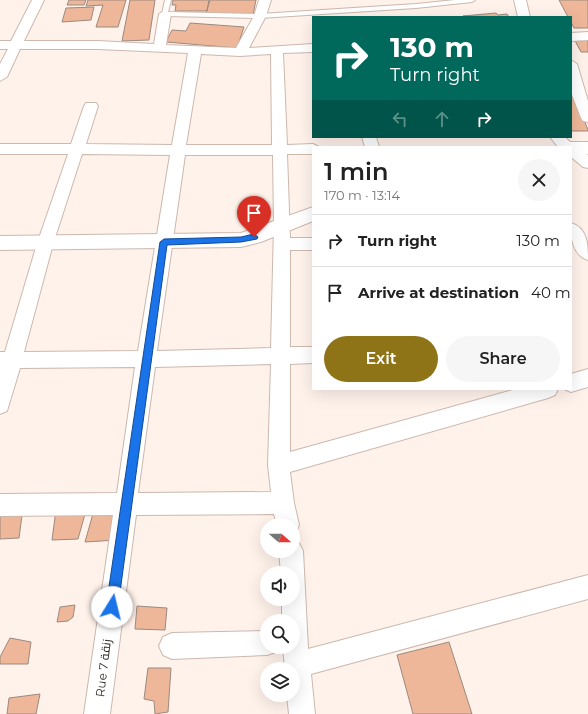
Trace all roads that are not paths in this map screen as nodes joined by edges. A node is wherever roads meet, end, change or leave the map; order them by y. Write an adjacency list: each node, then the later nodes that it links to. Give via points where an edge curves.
1 (38, 0): 12 (street)
2 (168, 0): 6 (lane)
3 (265, 0): 7 (street)
4 (472, 0): 7 (lane)
5 (520, 0): 8 (street)
6 (165, 14): 7 (lane); 14 (street)
7 (260, 16): 16 (street)
8 (524, 16)
9 (588, 36): 10 (street)
10 (572, 37)
11 (0, 45): 12 (street)
12 (14, 45): 14 (street, via 98,45); 19 (street)
13 (312, 48): 17 (street)
14 (159, 49): 15 (street)
15 (195, 51): 16 (street); 31 (street, Rue 7 زنقة)
16 (240, 52): 17 (street)
17 (277, 52): 29 (street)
18 (572, 68): 21 (street)
19 (0, 77)
20 (91, 106): 24 (street)
21 (588, 118)
22 (558, 138): 23 (street)
23 (566, 146)
24 (78, 148): 26 (street); 31 (street); 38 (street)
25 (588, 148): 28 (street)
26 (0, 149)
27 (312, 149): 29 (street)
28 (572, 149)
29 (281, 150): 31 (street); 34 (street)
30 (572, 150): 32 (street)
31 (178, 151): 36 (street, Rue 7 زنقة)
32 (588, 164)
33 (312, 214): 34 (street)
34 (282, 226): 36 (street, via 241,240); 39 (street)
35 (572, 230): 41 (street)
36 (164, 242): 38 (street); 44 (street, Rue 7 زنقة)
37 (0, 243): 38 (street)
38 (45, 244): 45 (street)
39 (282, 244): 40 (street); 43 (street)
40 (312, 244)
41 (588, 254)
42 (312, 355): 43 (street)
43 (280, 356): 44 (street); 50 (street)
44 (146, 359): 45 (street); 52 (street, Rue 7 زنقة)
45 (6, 360): 49 (street)
46 (588, 378): 47 (street)
47 (572, 383)
48 (543, 390): 50 (street)
49 (0, 405)
50 (279, 465): 51 (street)
51 (282, 503): 52 (street); 54 (street)
52 (128, 504): 53 (street); 60 (street, Rue 7 زنقة)
53 (0, 505)
54 (286, 518)
55 (588, 587): 58 (street)
56 (260, 643): 57 (street)
57 (172, 646)
58 (300, 649)
59 (295, 654): 61 (street)
60 (97, 714)
61 (302, 714)

